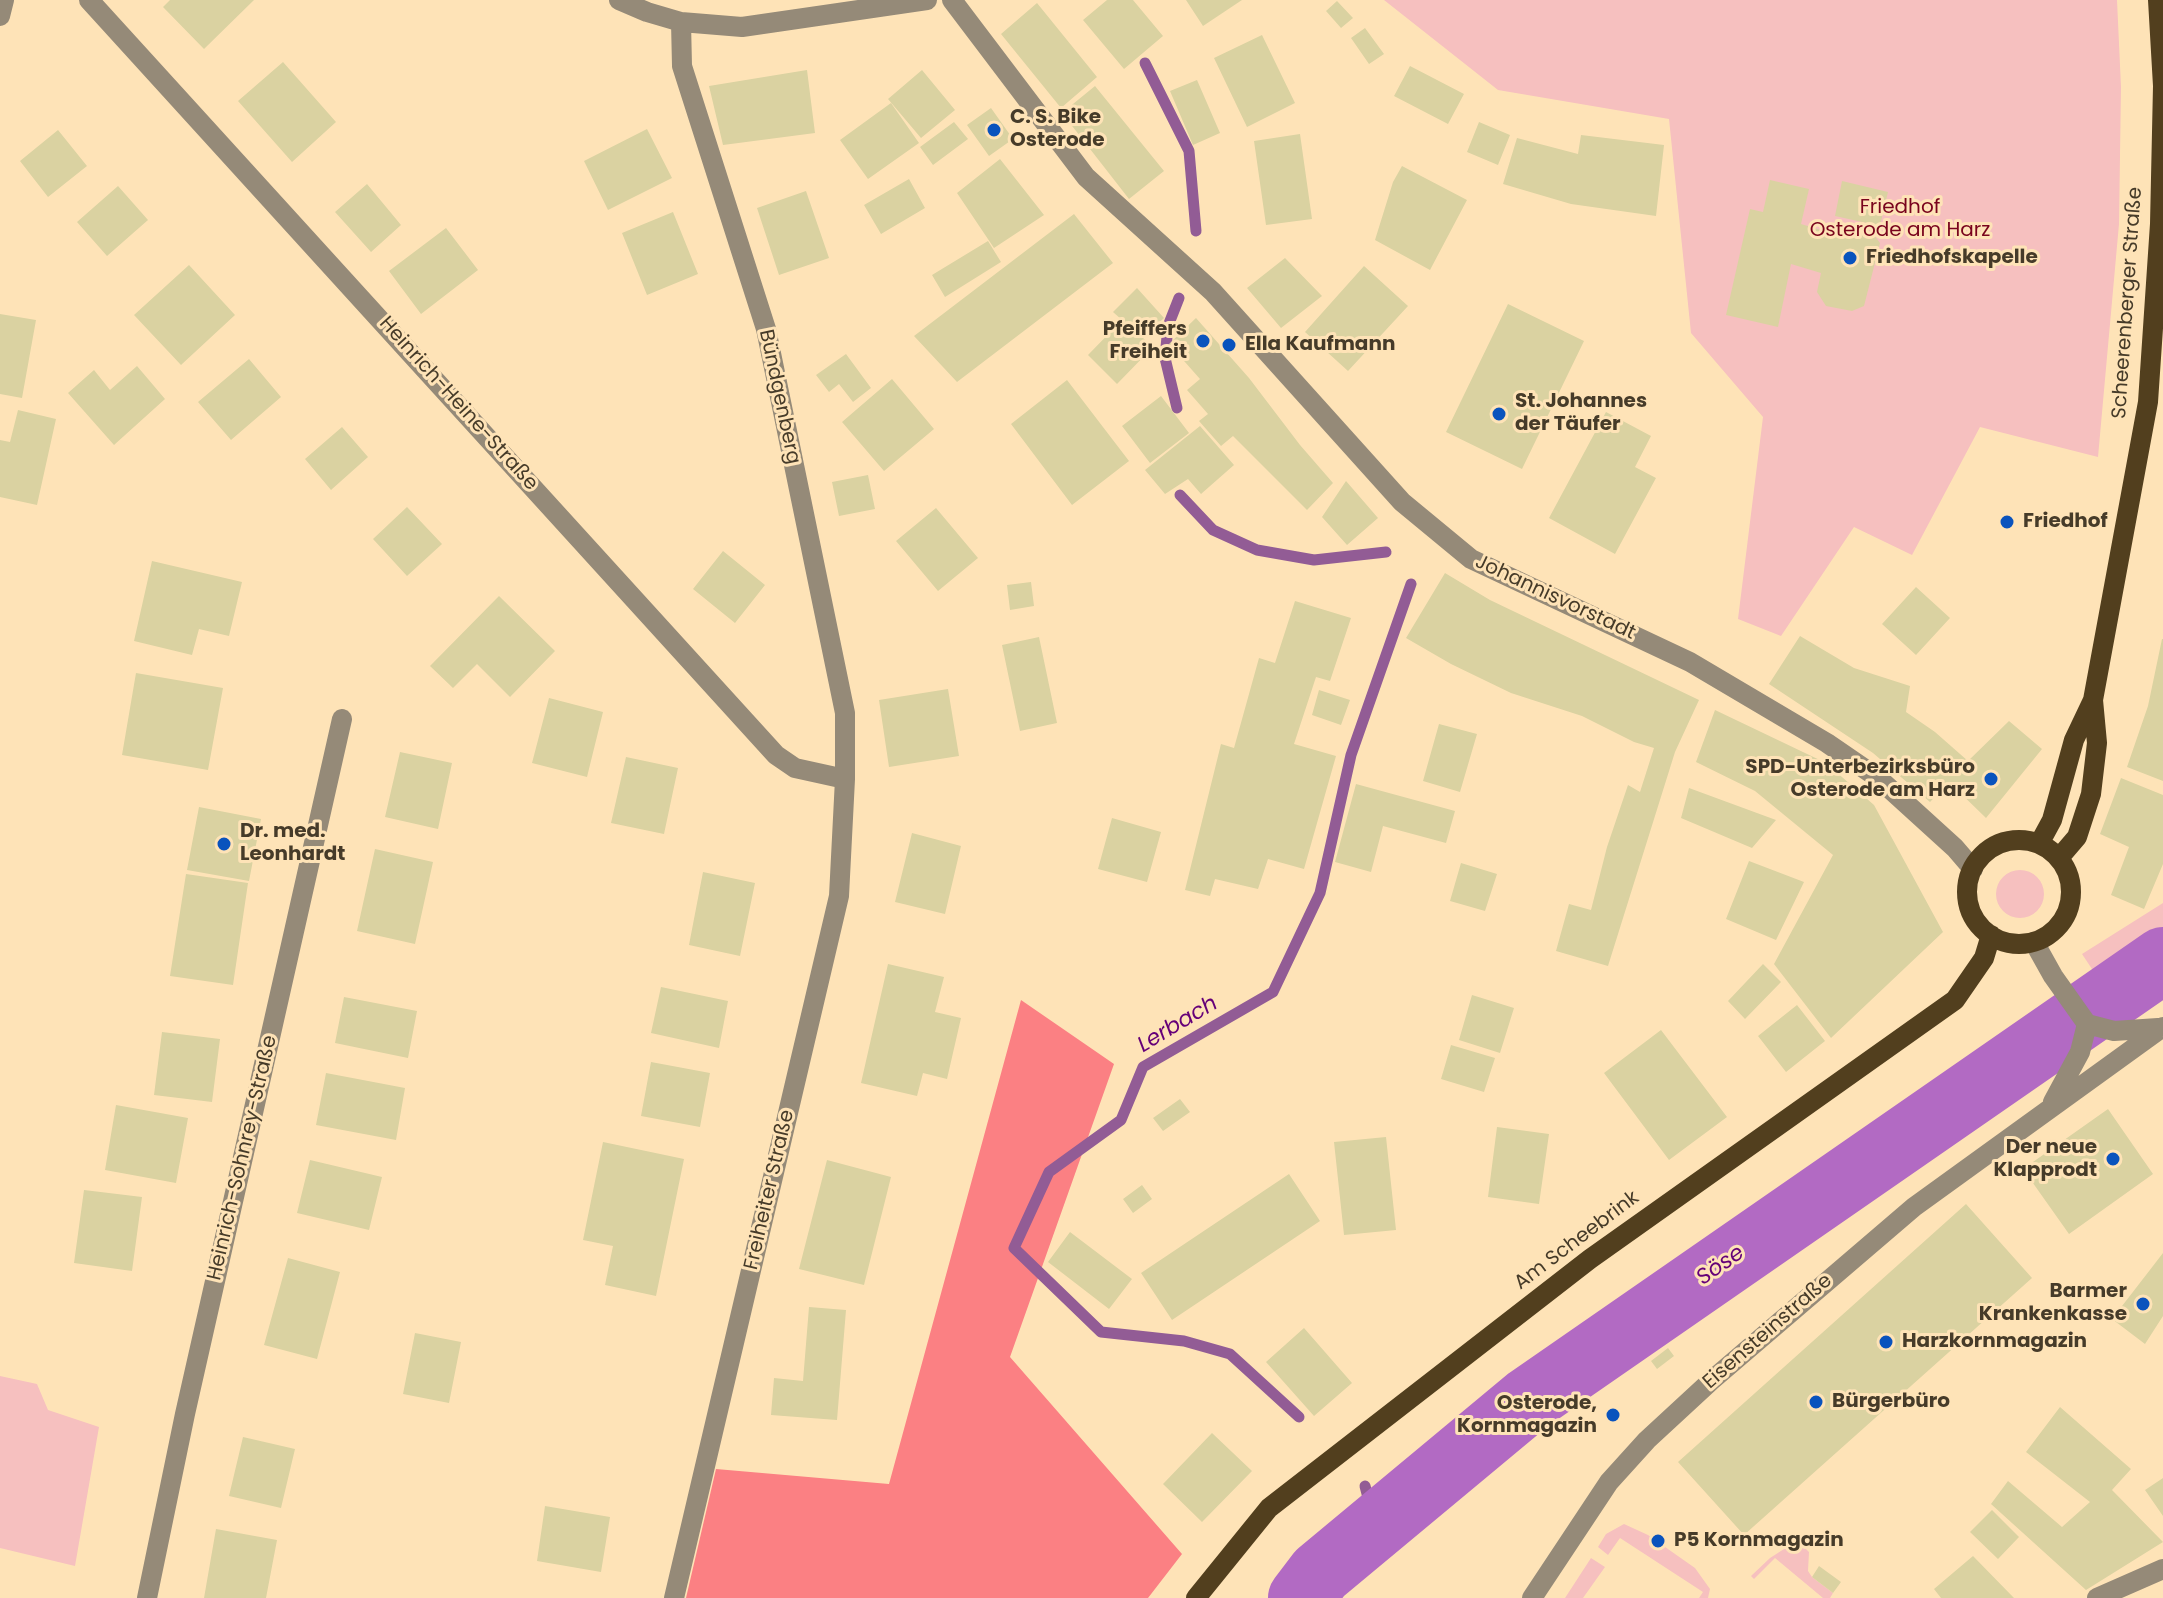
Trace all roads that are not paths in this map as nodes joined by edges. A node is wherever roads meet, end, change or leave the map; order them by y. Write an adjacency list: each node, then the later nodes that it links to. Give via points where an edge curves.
1 (4, 0): 7 (street)
2 (89, 0): 11 (street, Heinrich-Heine-Straße, via 776,755 795,768)
3 (619, 0): 8 (street)
4 (927, 0): 8 (street, via 742,27)
5 (952, 0): 14 (street, Johannisvorstadt, via 1086,177 1213,292 1402,502 1471,559 1690,662 1813,735 1878,778)
6 (2158, 0): 9 (main road, Scheerenberger Straße, via 2163,86 2160,224 2148,402)
7 (0, 16)
8 (681, 22): 11 (street, Bündgenberg, via 682,66 766,329 845,713)
9 (2093, 700): 12 (main road, Scheerenberger Straße); 13 (main road, Scheerenberger Straße, via 2097,743 2091,794 2077,837)
10 (342, 719): 21 (street, Heinrich-Sohnrey-Straße)
11 (845, 779): 22 (street, Freiheiter Straße, via 839,896)
12 (2039, 844): 13 (main road); 14 (main road, via 2020,839 2001,843 1984,853)
13 (2059, 858): 16 (main road, via 2072,889 2069,906 2062,922)
14 (1973, 869): 15 (main road, via 1968,898 1979,925)
15 (1991, 935): 16 (main road, via 2011,943); 23 (main road, Am Scheebrink, via 1984,958 1955,1000 1590,1259 1269,1508)
16 (2034, 942): 17 (street)
17 (2087, 1024): 18 (street, via 2114,1031); 19 (street, Eisensteinstraße, via 2080,1052)
18 (2163, 1027): 19 (street, Eisensteinstraße)
19 (2049, 1109): 24 (street, Eisensteinstraße, via 1914,1207 1647,1440 1594,1502)
20 (2163, 1569): 25 (street)
21 (147, 1598)
22 (674, 1598)
23 (1196, 1598)
24 (1532, 1598)
25 (2097, 1598)

